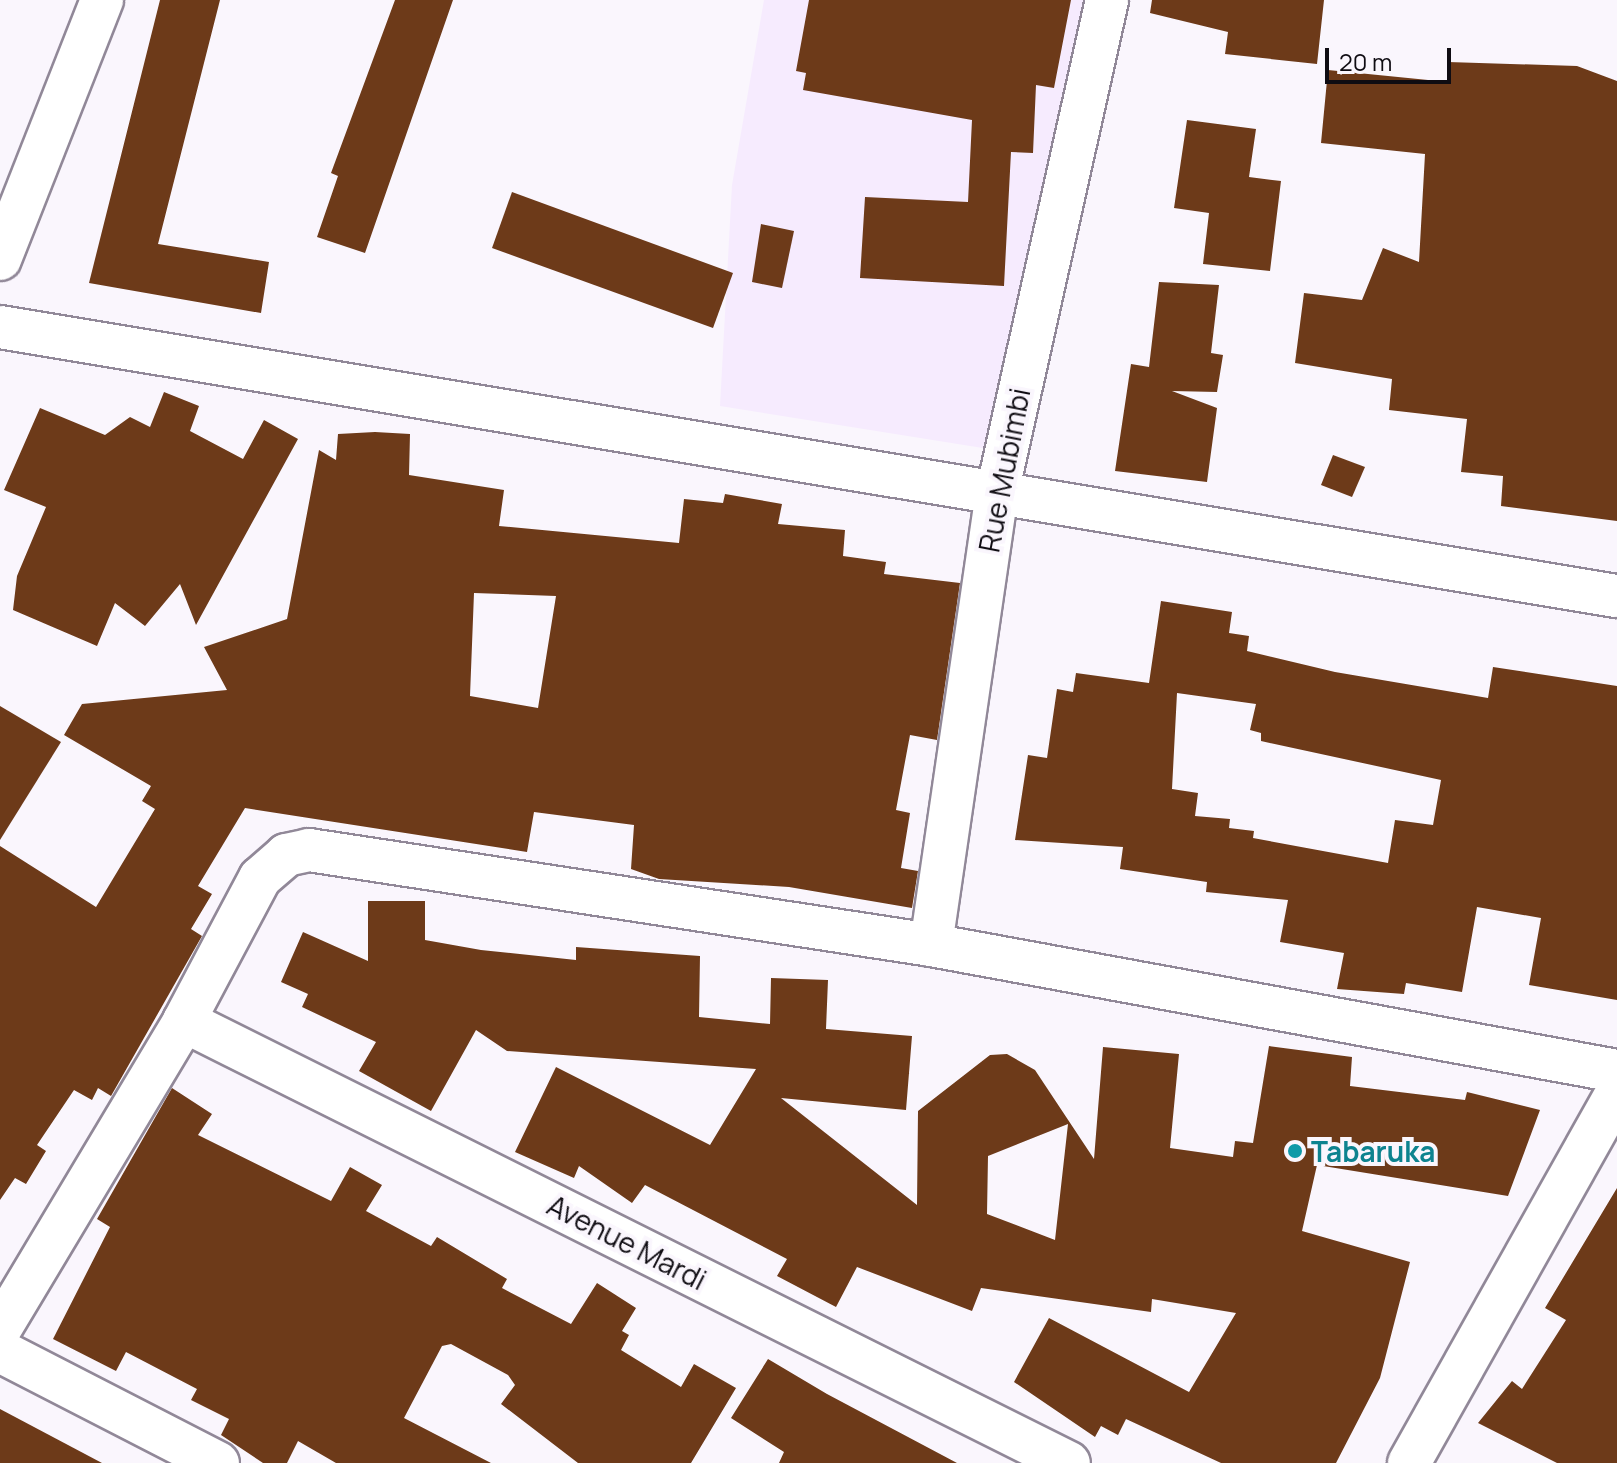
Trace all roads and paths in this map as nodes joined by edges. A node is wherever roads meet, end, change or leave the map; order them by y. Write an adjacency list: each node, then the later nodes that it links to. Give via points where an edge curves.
1 (102, 0): 3 (street)
2 (1107, 0): 5 (street, Rue Mubimbi)
3 (0, 259)
4 (0, 327): 5 (street)
5 (997, 493): 6 (street); 7 (street, Rue Mubimbi)
6 (1617, 596)
7 (931, 945): 8 (street, via 309,850 286,855 260,878); 9 (street)
8 (184, 1021): 11 (street); 14 (street, Avenue Mardi)
9 (1617, 1071)
10 (1617, 1093): 15 (street)
11 (0, 1329)
12 (0, 1351): 13 (street)
13 (218, 1463)
14 (1069, 1463)
15 (1409, 1463)

